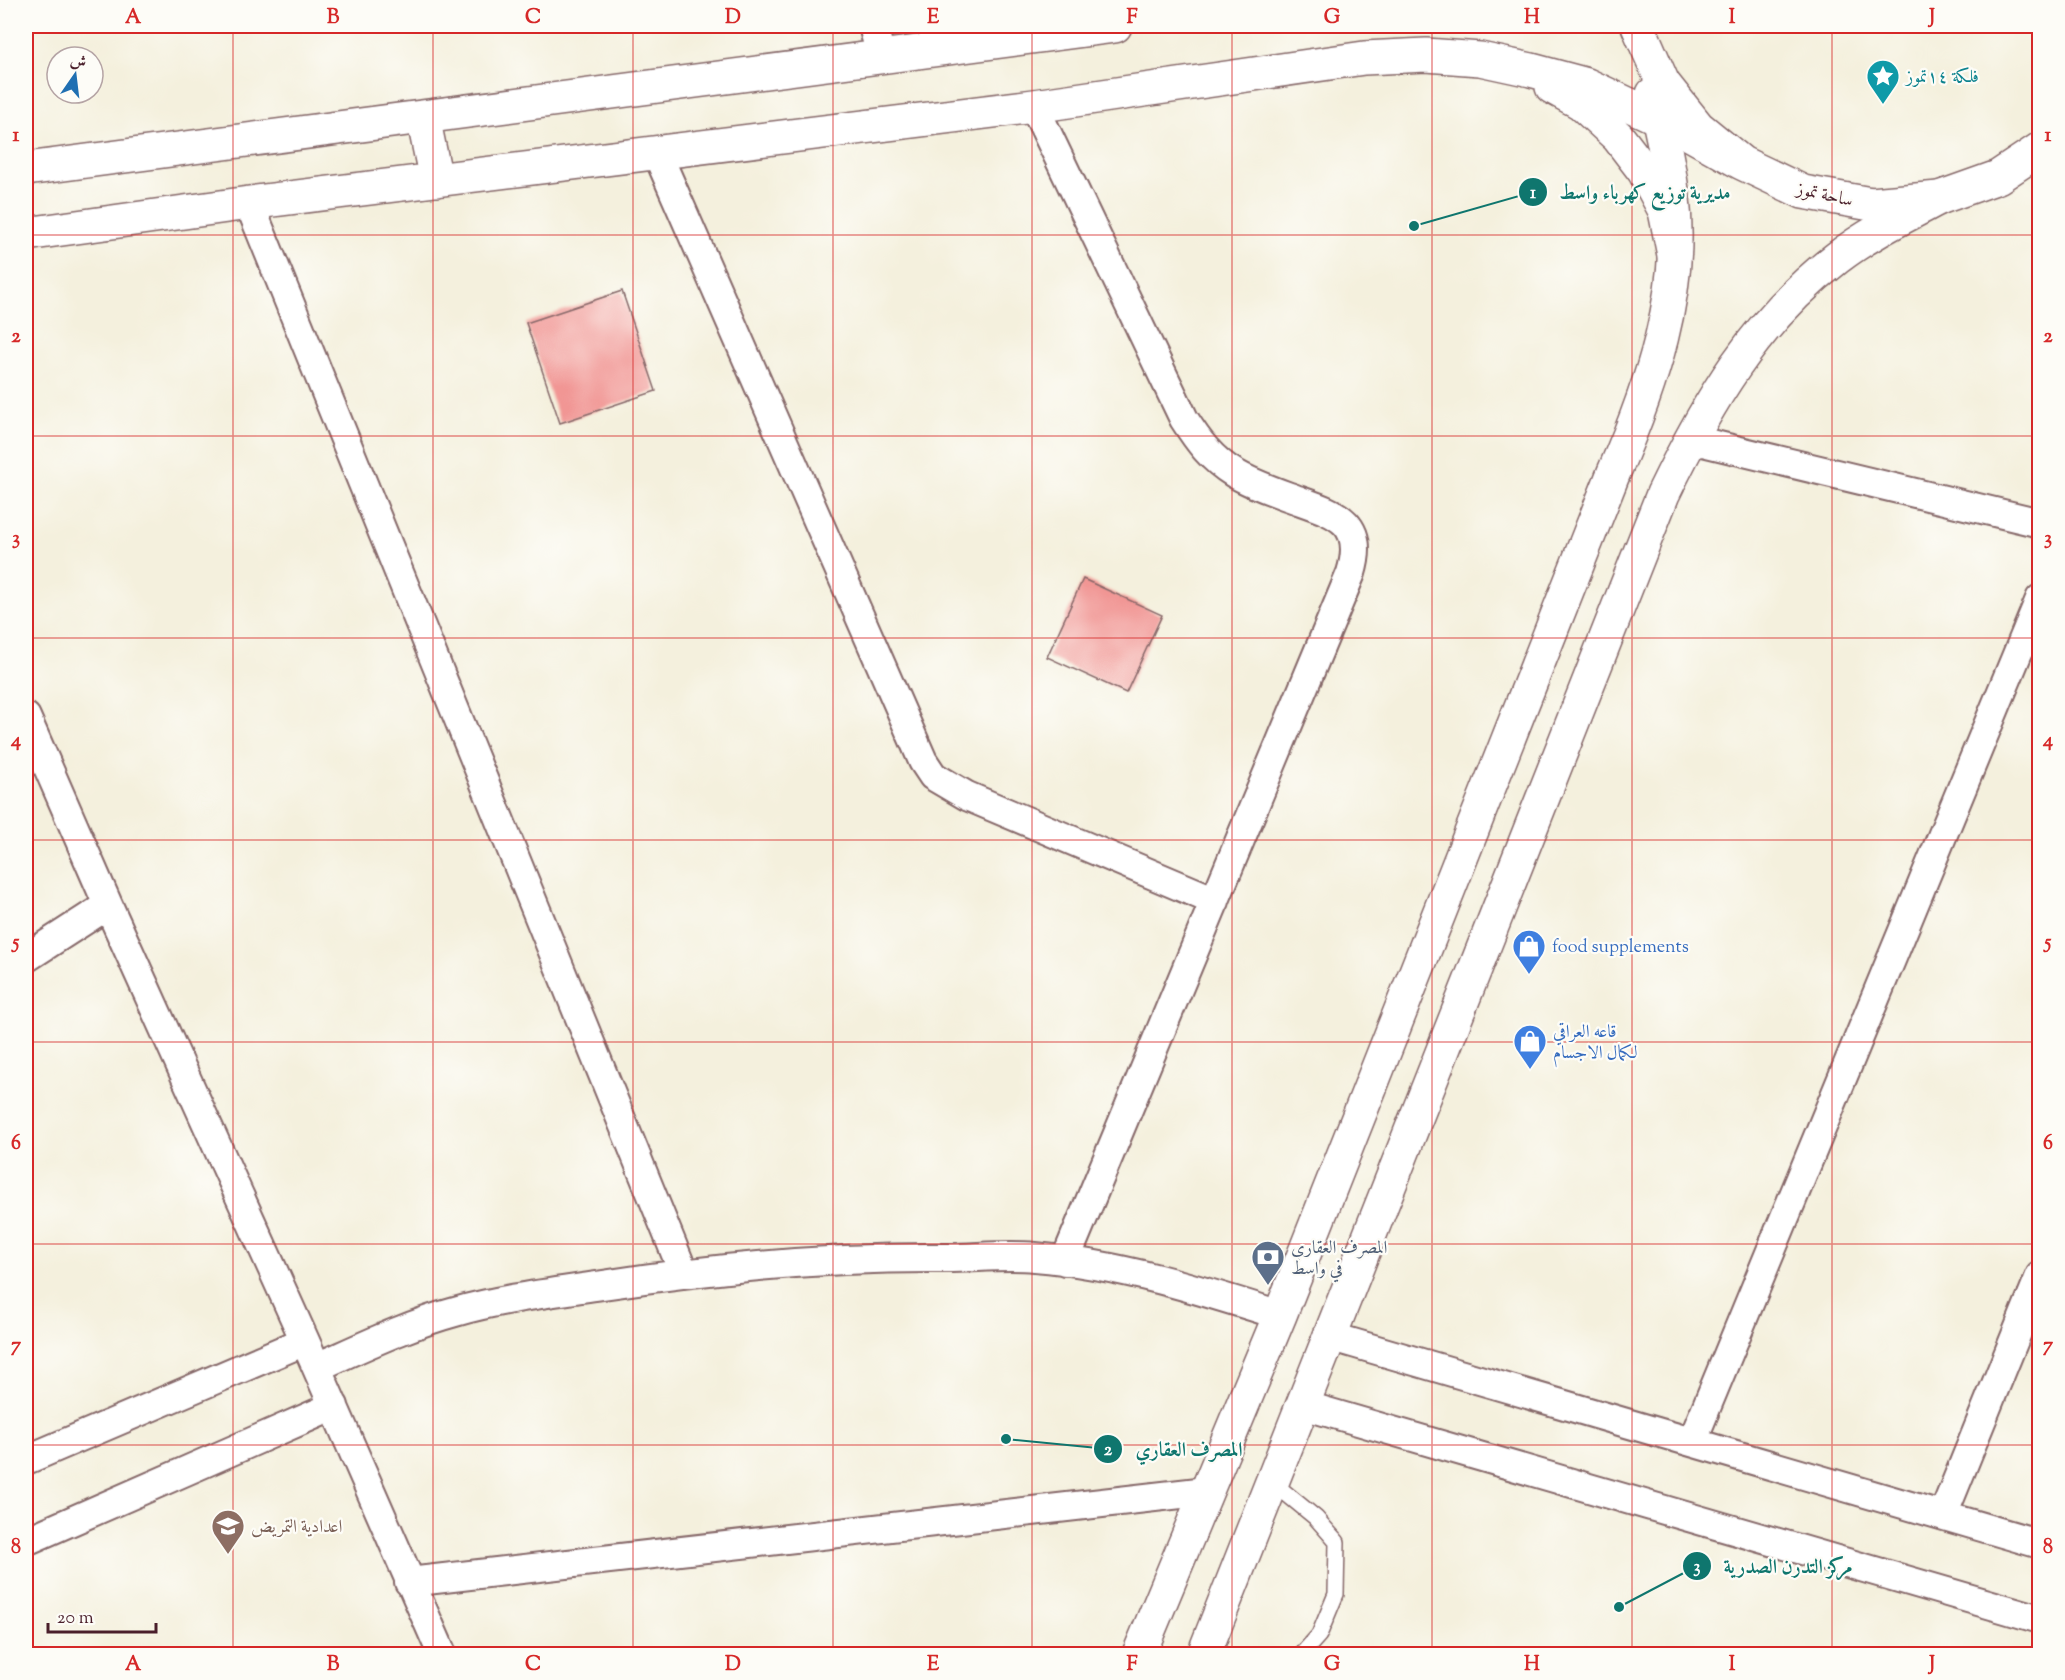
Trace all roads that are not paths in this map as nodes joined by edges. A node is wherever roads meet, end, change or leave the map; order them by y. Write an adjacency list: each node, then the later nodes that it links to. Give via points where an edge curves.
1 (1115, 26): 3 (main road)
2 (1638, 28): 7 (main road); 10 (main road, ساحة تموز, via 1663,83 1698,127)
3 (877, 41): 6 (main road)
4 (1480, 59): 5 (main road, via 1426,55 1364,58); 7 (main road, via 1587,85); 16 (main road, via 1539,79 1581,103 1618,137 1644,171 1665,211)
5 (1034, 106): 9 (main road); 21 (street, via 1199,443 1216,460 1259,486 1336,515 1348,527 1356,544 1351,573)
6 (423, 117): 11 (main road); 12 (main road)
7 (1658, 118): 10 (main road); 16 (main road, via 1673,198)
8 (2040, 149): 13 (main road, ساحة تموز, via 1998,177)
9 (657, 153): 12 (main road); 21 (street, via 933,776 967,796)
10 (1742, 163): 13 (main road, ساحة تموز, via 1803,192 1872,204)
11 (26, 169)
12 (436, 180): 14 (main road)
13 (1939, 198): 17 (main road, via 1838,257 1808,283 1739,360)
14 (249, 203): 15 (main road); 25 (street)
15 (26, 234)
16 (1674, 255): 27 (main road, via 1664,325 1635,423)
17 (1690, 439): 18 (street); 28 (main road, via 1663,494)
18 (2040, 523)
19 (2040, 599): 33 (street)
20 (26, 717): 22 (street)
21 (1215, 901): 24 (street)
22 (108, 905): 23 (street); 29 (street)
23 (26, 958)
24 (1065, 1261): 25 (street, via 1034,1256 874,1258); 27 (street, via 1182,1285)
25 (684, 1274): 30 (street, via 542,1294 454,1312)
26 (2040, 1276): 37 (street)
27 (1280, 1315): 36 (main road)
28 (1329, 1336): 31 (main road); 33 (street)
29 (305, 1341): 30 (street); 34 (street)
30 (317, 1367): 32 (street)
31 (1303, 1405): 35 (main road); 41 (street)
32 (334, 1406): 38 (street); 40 (street)
33 (1692, 1442): 37 (street)
34 (26, 1460)
35 (1272, 1482): 44 (main road); 45 (lane, via 1316,1518 1337,1542 1336,1594 1318,1635)
36 (1207, 1491): 40 (street); 43 (main road)
37 (1943, 1515): 39 (street)
38 (26, 1540)
39 (2040, 1544)
40 (409, 1582): 42 (street)
41 (2040, 1619)
42 (442, 1654)
43 (1139, 1654)
44 (1204, 1654)
45 (1302, 1654)

